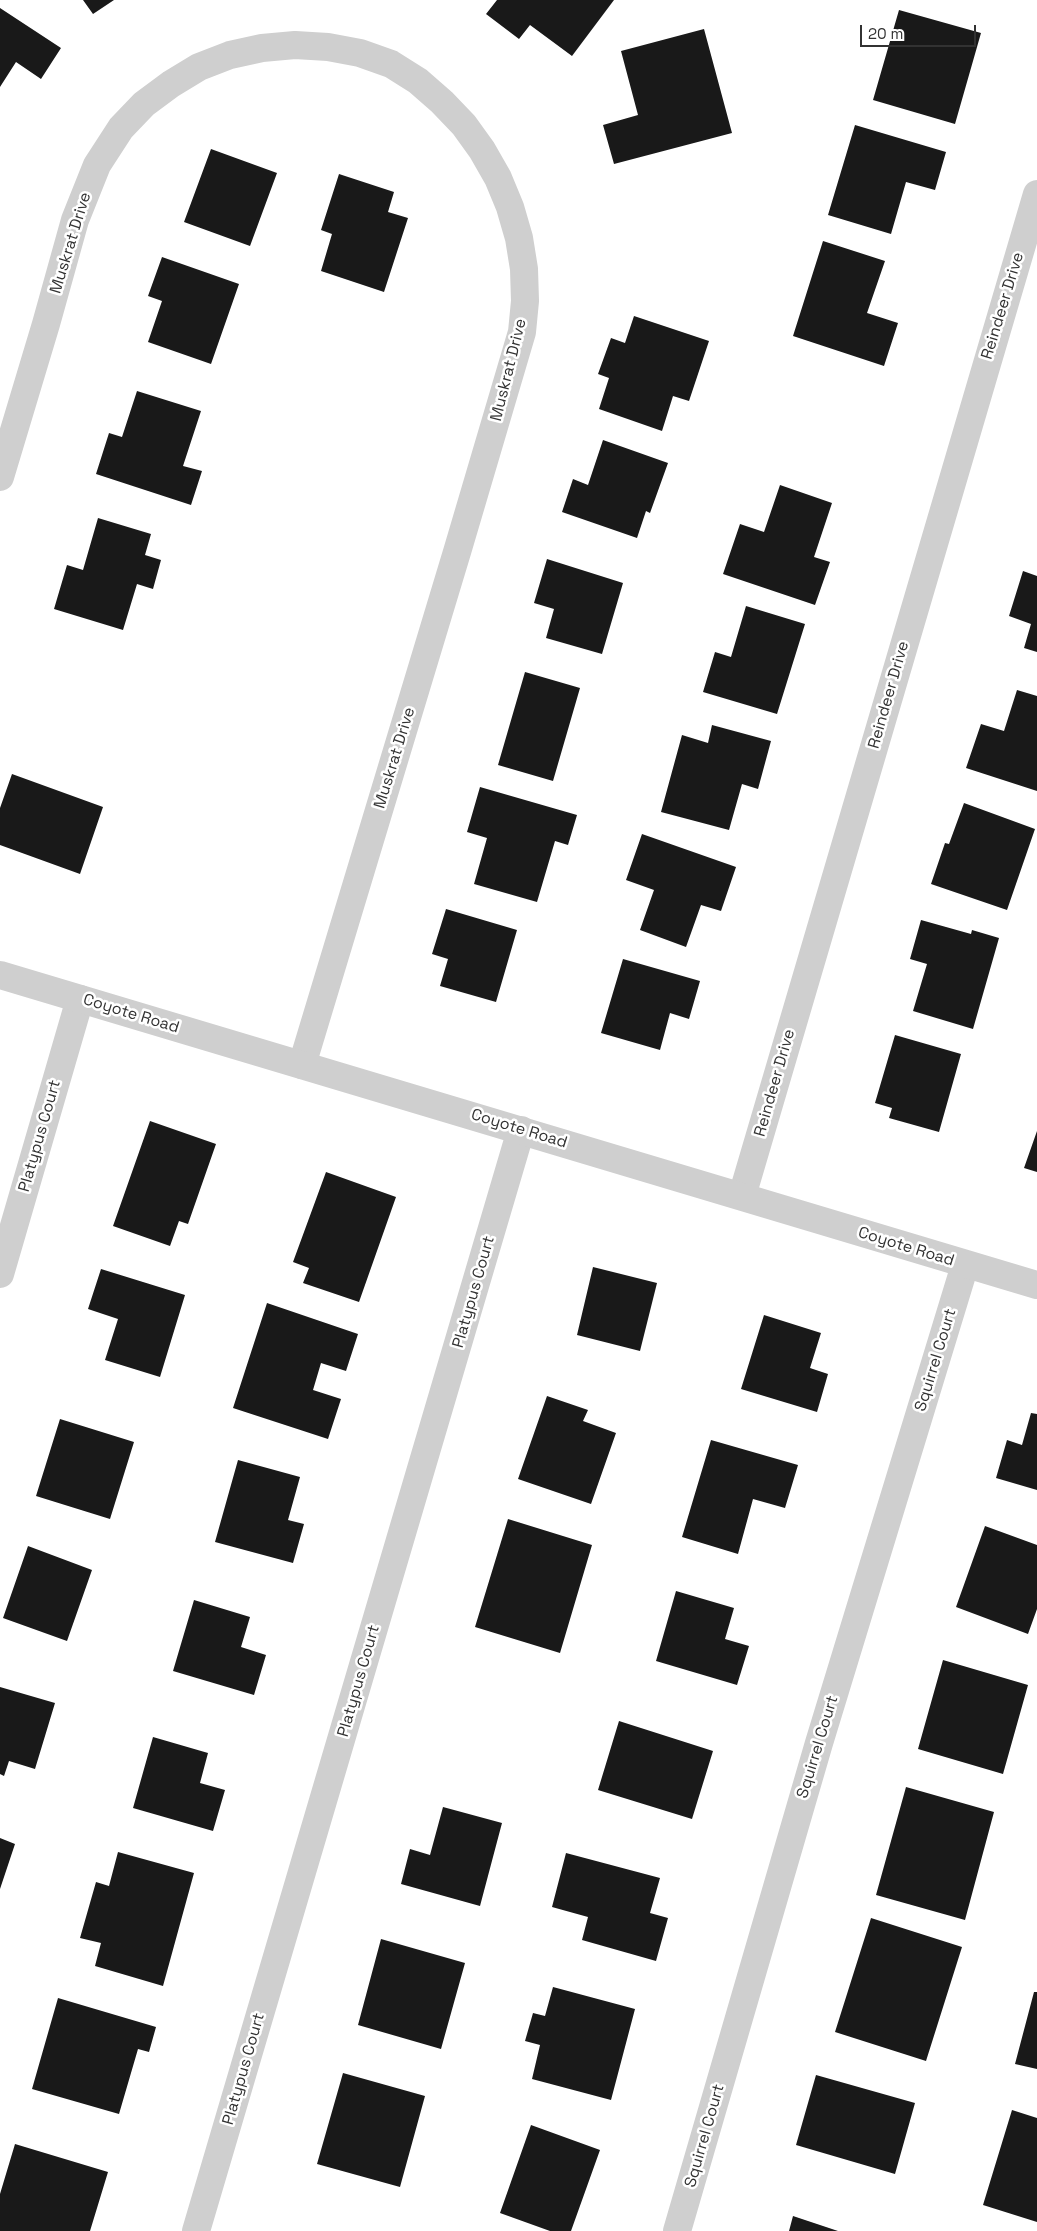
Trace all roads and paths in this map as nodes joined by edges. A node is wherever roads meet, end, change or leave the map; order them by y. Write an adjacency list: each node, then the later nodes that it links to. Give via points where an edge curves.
1 (1037, 194): 7 (street, Reindeer Drive)
2 (0, 477): 5 (street, Muskrat Drive, via 75,220 97,165 121,128 144,104 171,84 207,64 262,48 295,45 360,53 391,64 418,82 464,125 482,150 501,186 519,238 525,300 522,332)
3 (0, 975): 4 (street, Coyote Road)
4 (80, 999): 5 (street, Coyote Road); 9 (street, Platypus Court)
5 (302, 1064): 6 (street, Coyote Road)
6 (521, 1130): 7 (street, Coyote Road); 11 (street, Platypus Court)
7 (742, 1196): 8 (street, Coyote Road)
8 (965, 1265): 10 (street, Coyote Road); 12 (street, Squirrel Court, via 819,1743)
9 (0, 1274)
10 (1037, 1285)
11 (196, 2231)
12 (677, 2231)

